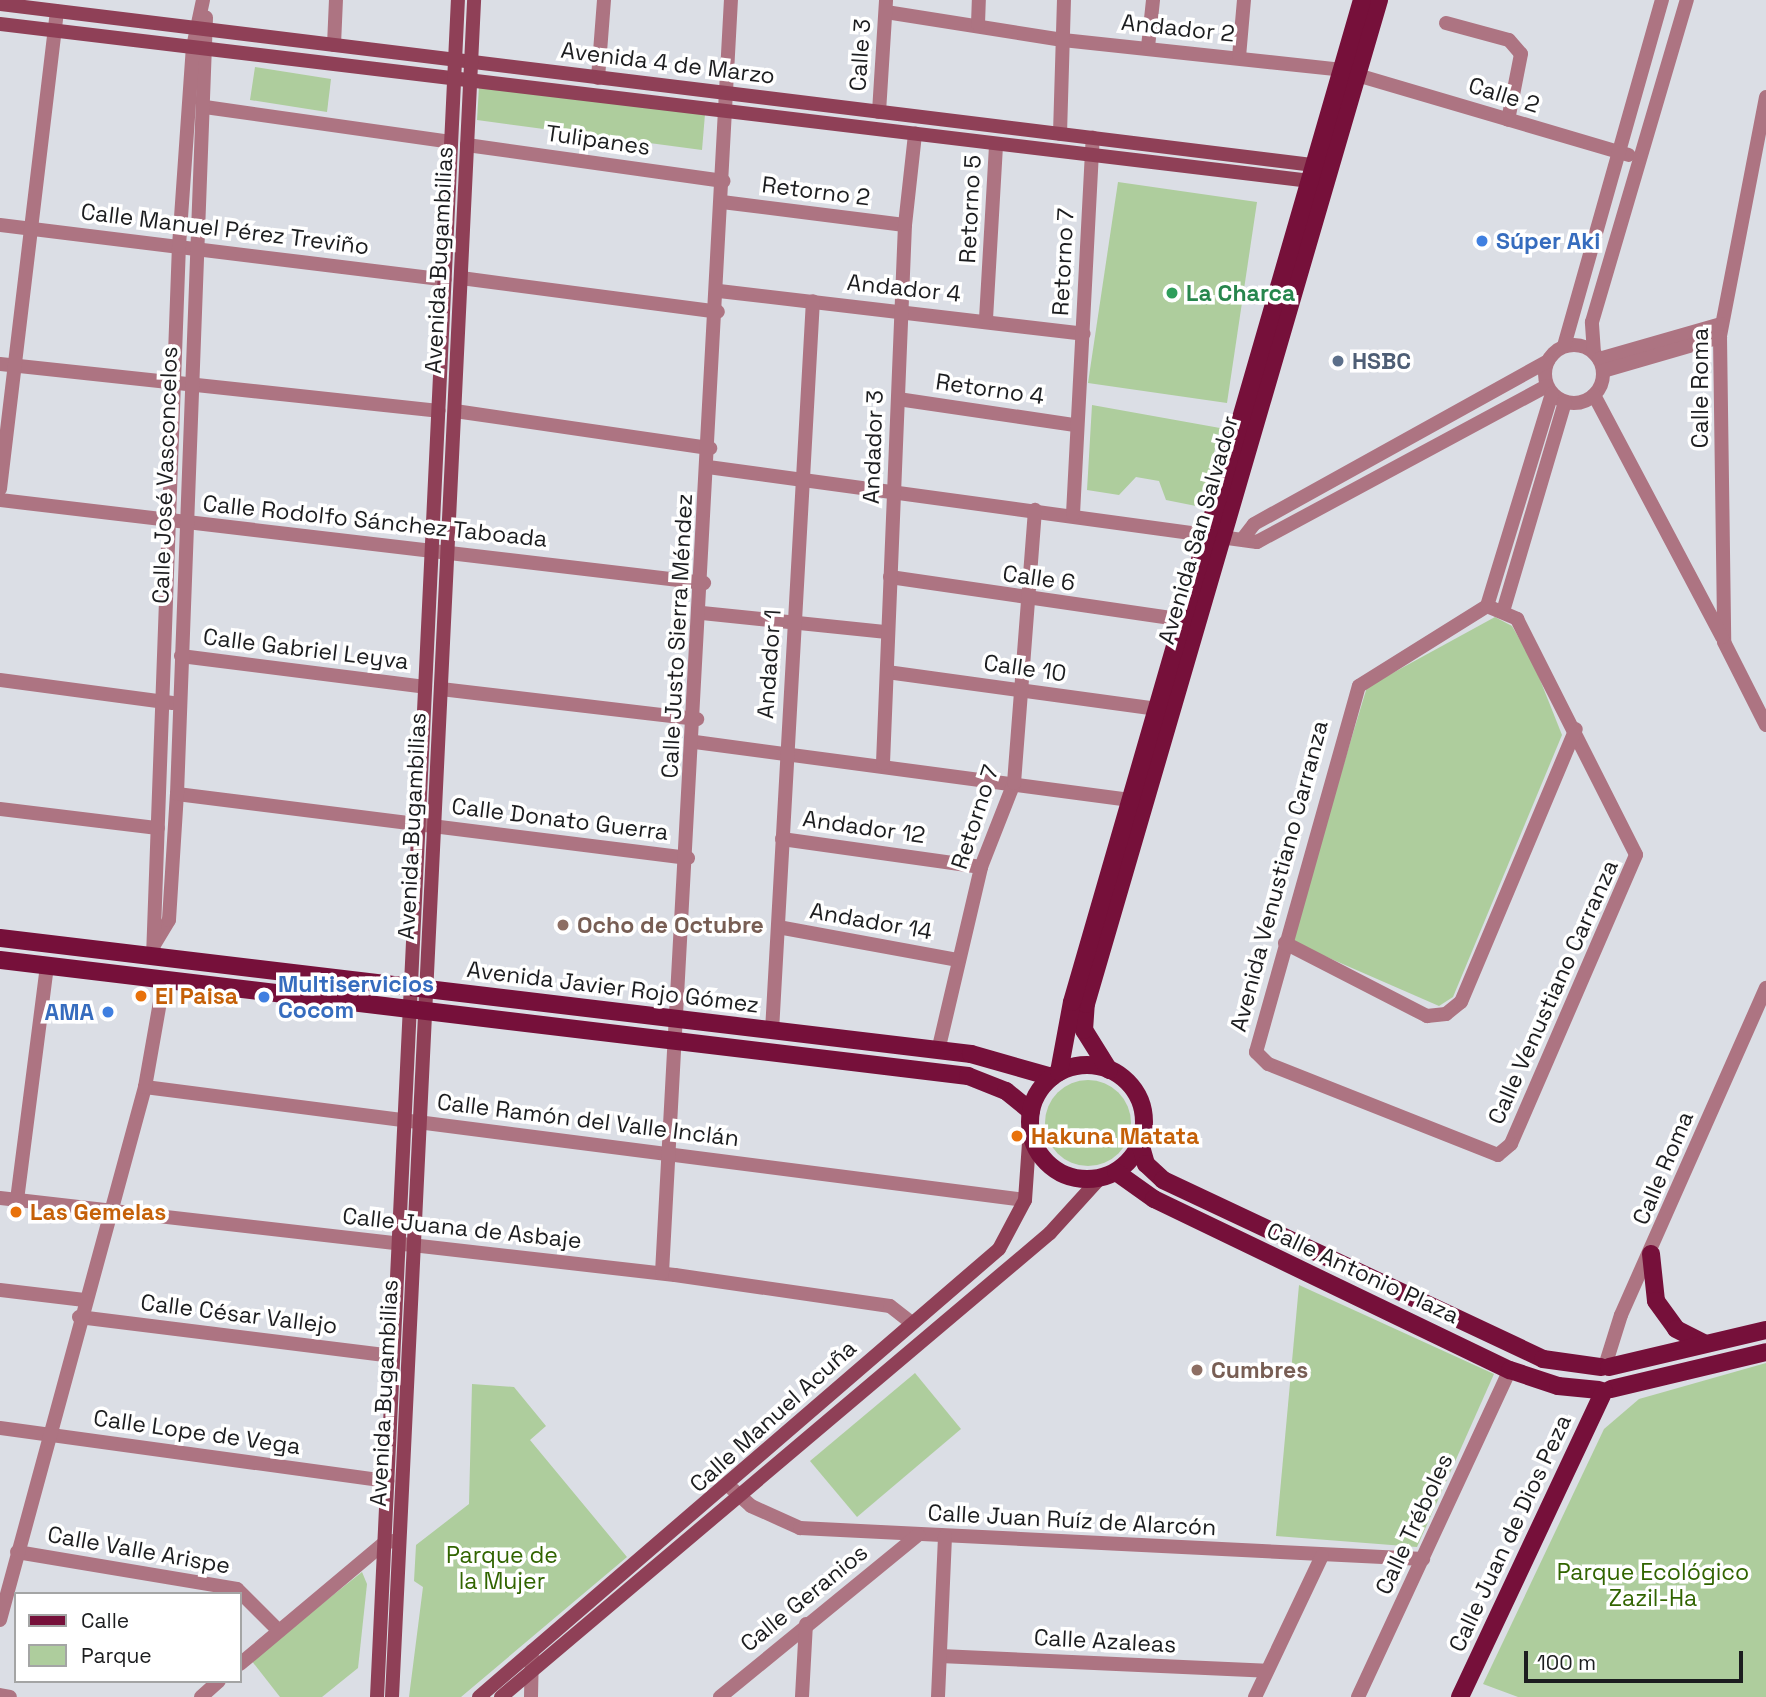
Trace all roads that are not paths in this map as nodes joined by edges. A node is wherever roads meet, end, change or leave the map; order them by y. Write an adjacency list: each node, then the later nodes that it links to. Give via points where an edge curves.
1 (336, 0): 24 (street)
2 (458, 0): 28 (main road, Avenida Bugambilias)
3 (474, 0): 29 (main road, Avenida Bugambilias)
4 (604, 0): 31 (street)
5 (731, 0): 34 (street, Calle Justo Sierra Méndez)
6 (979, 0): 18 (street)
7 (1064, 0): 23 (street)
8 (1153, 0): 25 (street)
9 (1244, 0): 27 (street)
10 (1362, 0): 30 (main road, Avenida San Salvador)
11 (1379, 0): 30 (main road, Avenida San Salvador)
12 (1662, 0): 46 (street)
13 (1687, 0): 48 (street)
14 (203, 2): 21 (street, Calle José Vasconcelos)
15 (0, 4): 17 (main road, Avenida 4 de Marzo)
16 (886, 6): 18 (street, Andador 2); 38 (street, Calle 3)
17 (57, 11): 21 (main road, Avenida 4 de Marzo); 22 (street)
18 (978, 23): 23 (street, Andador 2)
19 (1446, 23): 39 (street, via 1509,40 1521,54)
20 (0, 24): 22 (main road, Avenida 4 de Marzo)
21 (202, 29): 24 (main road, Avenida 4 de Marzo); 26 (street, Calle José Vasconcelos)
22 (54, 31): 26 (main road, Avenida 4 de Marzo); 54 (street)
23 (1063, 40): 25 (street, Andador 2); 41 (street)
24 (334, 45): 28 (main road, Avenida 4 de Marzo)
25 (1148, 47): 27 (street, Andador 2)
26 (200, 48): 32 (main road, Avenida 4 de Marzo); 36 (street, Calle José Vasconcelos); 56 (street, Calle José Vasconcelos)
27 (1238, 57): 30 (street, Andador 2)
28 (455, 60): 29 (main road, Avenida 4 de Marzo); 32 (main road, Avenida Bugambilias)
29 (471, 62): 31 (main road, Avenida 4 de Marzo); 33 (main road, Avenida Bugambilias)
30 (1350, 73): 39 (street, Calle 2); 49 (main road, Avenida San Salvador)
31 (598, 78): 34 (main road, Avenida 4 de Marzo)
32 (454, 79): 33 (main road, Avenida 4 de Marzo); 43 (main road, Avenida Bugambilias)
33 (470, 81): 37 (main road, Avenida 4 de Marzo); 45 (main road, Avenida Bugambilias)
34 (727, 94): 37 (street, Calle Justo Sierra Méndez); 38 (main road, Avenida 4 de Marzo)
35 (1766, 97): 64 (street, Calle Roma)
36 (205, 107): 43 (street); 55 (street, Calle José Vasconcelos)
37 (725, 111): 40 (main road, Avenida 4 de Marzo); 50 (street, Calle Justo Sierra Méndez)
38 (879, 112): 41 (main road, Avenida 4 de Marzo)
39 (1508, 120): 46 (street, Calle 2)
40 (915, 134): 44 (main road, Avenida 4 de Marzo); 53 (street, Andador 3)
41 (1060, 134): 42 (main road, Avenida 4 de Marzo)
42 (1093, 138): 47 (street, Retorno 7); 49 (main road, Avenida 4 de Marzo)
43 (451, 142): 58 (main road, Avenida Bugambilias)
44 (996, 144): 47 (main road, Avenida 4 de Marzo); 63 (street, Retorno 5)
45 (467, 145): 50 (street, Tulipanes); 57 (main road, Avenida Bugambilias)
46 (1620, 153): 48 (street, Calle 2); 66 (street)
47 (1091, 156): 49 (main road, Avenida 4 de Marzo); 65 (street, Retorno 7)
48 (1637, 158): 68 (street, via 1592,322)
49 (1320, 174): 89 (main road, Avenida San Salvador)
50 (723, 181): 51 (street, Calle Justo Sierra Méndez)
51 (723, 202): 53 (street, Retorno 2); 59 (street, Calle Justo Sierra Méndez)
52 (0, 225): 54 (street, Calle Manuel Pérez Treviño)
53 (905, 225): 61 (street, Andador 3)
54 (31, 229): 56 (street, Calle Manuel Pérez Treviño); 69 (street)
55 (197, 245): 56 (street, Calle Manuel Pérez Treviño); 58 (street, Calle Manuel Pérez Treviño); 71 (street, Calle José Vasconcelos)
56 (179, 246): 70 (street, Calle José Vasconcelos)
57 (461, 278): 62 (street); 77 (main road, Avenida Bugambilias)
58 (444, 280): 76 (main road, Avenida Bugambilias)
59 (719, 291): 60 (street, Andador 4); 62 (street, Calle Justo Sierra Méndez)
60 (813, 301): 61 (street, Andador 4); 81 (street, Andador 1)
61 (902, 311): 63 (street, Andador 4); 74 (street, Andador 3)
62 (718, 312): 79 (street, Calle Justo Sierra Méndez)
63 (986, 319): 65 (street, Andador 4)
64 (1721, 331): 68 (street); 102 (street, Calle Roma)
65 (1083, 334): 78 (street, Retorno 7)
66 (1564, 346): 67 (street); 68 (street)
67 (1548, 361): 72 (street); 90 (street, via 1254,524)
68 (1599, 361): 73 (street)
69 (6, 365): 70 (street); 82 (street)
70 (176, 384): 71 (street); 87 (street, Calle José Vasconcelos)
71 (193, 386): 76 (street); 88 (street, Calle José Vasconcelos)
72 (1550, 390): 75 (street); 90 (street, via 1257,542); 96 (street)
73 (1594, 395): 75 (street); 102 (street, Calle Roma)
74 (898, 399): 78 (street, Retorno 4); 83 (street, Andador 3)
75 (1565, 402): 97 (street)
76 (439, 411): 91 (main road, Avenida Bugambilias)
77 (455, 411): 79 (street); 92 (main road, Avenida Bugambilias)
78 (1075, 425): 86 (street, Retorno 7)
79 (710, 448): 80 (street, Calle Justo Sierra Méndez)
80 (708, 467): 81 (street); 94 (street, Calle Justo Sierra Méndez)
81 (802, 477): 83 (street); 100 (street, Andador 1)
82 (0, 489)
83 (895, 490): 85 (street); 93 (street, Andador 3)
84 (0, 500): 87 (street, Calle Rodolfo Sánchez Taboada)
85 (1035, 510): 86 (street); 95 (street, Retorno 7)
86 (1073, 514): 89 (street)
87 (168, 520): 88 (street, Calle Rodolfo Sánchez Taboada); 109 (street, Calle José Vasconcelos)
88 (184, 522): 91 (street, Calle Rodolfo Sánchez Taboada); 103 (street, Calle José Vasconcelos)
89 (1215, 536): 90 (street); 99 (main road, Avenida San Salvador); 144 (main road, Avenida San Salvador, via 1083,1014 1091,1047)
90 (1244, 537)
91 (432, 548): 92 (street, Calle Rodolfo Sánchez Taboada); 106 (main road, Avenida Bugambilias)
92 (448, 551): 94 (street, Calle Rodolfo Sánchez Taboada); 107 (main road, Avenida Bugambilias)
93 (890, 577): 95 (street, Calle 6); 101 (street, Andador 3)
94 (704, 583): 98 (street, Calle Justo Sierra Méndez)
95 (1031, 600): 99 (street, Calle 6); 108 (street, Retorno 7)
96 (1488, 606): 97 (street); 130 (street, Avenida Venustiano Carranza, via 1359,686)
97 (1504, 608): 114 (street, Calle Venustiano Carranza, via 1517,619)
98 (702, 613): 100 (street); 112 (street, Calle Justo Sierra Méndez)
99 (1182, 620): 111 (main road, Avenida San Salvador)
100 (794, 624): 101 (street); 116 (street, Andador 1)
101 (887, 632): 104 (street, Andador 3)
102 (1724, 642): 113 (street, Calle Roma)
103 (181, 656): 106 (street, Calle Gabriel Leyva); 110 (street, Calle José Vasconcelos)
104 (887, 672): 108 (street, Calle 10); 117 (street, Andador 3)
105 (0, 680): 109 (street)
106 (425, 687): 122 (main road, Avenida Bugambilias)
107 (441, 689): 112 (street); 123 (main road, Avenida Bugambilias)
108 (1024, 691): 111 (street, Calle 10); 118 (street, Retorno 7)
109 (164, 702): 110 (street); 124 (street, Calle José Vasconcelos)
110 (180, 704): 119 (street, Calle José Vasconcelos)
111 (1157, 709): 120 (main road, Avenida San Salvador)
112 (697, 719): 115 (street, Calle Justo Sierra Méndez)
113 (1766, 725)
114 (1576, 729): 130 (street, via 1461,1002 1446,1014 1427,1016); 154 (street, Calle Venustiano Carranza, via 1636,855 1511,1144)
115 (695, 742): 116 (street); 126 (street, Calle Justo Sierra Méndez)
116 (785, 754): 117 (street); 125 (street, Andador 1)
117 (883, 763): 118 (street)
118 (1014, 783): 120 (street); 127 (street, Retorno 7)
119 (177, 794): 122 (street, Calle Donato Guerra); 131 (street, Calle José Vasconcelos, via 169,920)
120 (1130, 800): 145 (main road, Avenida San Salvador)
121 (0, 809): 124 (street)
122 (419, 825): 123 (street, Calle Donato Guerra); 136 (main road, Avenida Bugambilias)
123 (435, 826): 126 (street, Calle Donato Guerra); 136 (main road, Avenida Bugambilias)
124 (158, 828): 131 (street, Calle José Vasconcelos)
125 (782, 839): 127 (street, Andador 12); 128 (street, Andador 1)
126 (688, 858): 139 (street, Calle Justo Sierra Méndez)
127 (981, 867): 133 (street, Retorno 7)
128 (778, 928): 133 (street, Andador 14); 140 (street, Andador 1)
129 (0, 938): 131 (main road, Avenida Javier Rojo Gómez)
130 (1285, 943): 154 (street, Avenida Venustiano Carranza, via 1256,1035 1256,1052 1268,1064)
131 (153, 951): 136 (main road, Avenida Javier Rojo Gómez)
132 (0, 960): 134 (main road, Avenida Javier Rojo Gómez)
133 (957, 960): 142 (street, Retorno 7)
134 (47, 965): 135 (main road, Avenida Javier Rojo Gómez); 157 (street)
135 (164, 979): 138 (main road, Avenida Javier Rojo Gómez); 147 (street)
136 (419, 988): 138 (main road, Avenida Bugambilias); 139 (main road, Avenida Javier Rojo Gómez)
137 (1766, 988): 162 (street, Calle Roma)
138 (418, 1010): 141 (main road, Avenida Javier Rojo Gómez); 149 (main road, Avenida Bugambilias); 150 (main road, Avenida Bugambilias)
139 (679, 1019): 140 (main road, Avenida Javier Rojo Gómez); 141 (street, Calle Justo Sierra Méndez)
140 (772, 1031): 142 (main road, Avenida Javier Rojo Gómez)
141 (678, 1041): 146 (main road, Avenida Javier Rojo Gómez); 153 (street, Calle Justo Sierra Méndez)
142 (938, 1051): 143 (main road, Avenida Javier Rojo Gómez)
143 (971, 1054): 145 (main road, Avenida Javier Rojo Gómez); 146 (main road)
144 (1109, 1070): 145 (main road, via 1076,1066); 152 (main road, via 1139,1100)
145 (1056, 1074): 148 (main road)
146 (968, 1076): 148 (main road, Avenida Javier Rojo Gómez, via 1006,1091)
147 (145, 1087): 149 (street, Calle Ramón del Valle Inclán); 159 (street)
148 (1031, 1111): 151 (main road)
149 (405, 1119): 150 (street, Calle Ramón del Valle Inclán); 160 (main road, Avenida Bugambilias)
150 (421, 1121): 153 (street, Calle Ramón del Valle Inclán); 161 (main road, Avenida Bugambilias)
151 (1030, 1129): 155 (main road, via 1048,1165 1065,1176); 158 (main road, Calle Manuel Acuña)
152 (1140, 1143): 155 (main road); 172 (main road, Calle Antonio Plaza, via 1146,1164 1163,1180 1543,1359)
153 (673, 1153): 158 (street, Calle Ramón del Valle Inclán); 163 (street, Calle Justo Sierra Méndez)
154 (1498, 1155)
155 (1109, 1174): 173 (main road, Calle Antonio Plaza); 179 (main road, Calle Manuel Acuña, via 1050,1233)
156 (0, 1198): 157 (street, Calle Juana de Asbaje)
157 (17, 1200): 159 (street, Calle Juana de Asbaje)
158 (1025, 1200): 167 (main road, Calle Manuel Acuña, via 999,1249)
159 (110, 1211): 160 (street, Calle Juana de Asbaje); 165 (street)
160 (399, 1244): 161 (street, Calle Juana de Asbaje); 171 (main road, Avenida Bugambilias)
161 (414, 1245): 163 (street, Calle Juana de Asbaje); 182 (main road, Avenida Bugambilias)
162 (1651, 1254): 169 (main road, via 1656,1301 1676,1329); 172 (street, Calle Roma)
163 (662, 1273): 167 (street, Calle Juana de Asbaje, via 890,1306)
164 (0, 1290): 165 (street)
165 (84, 1300): 166 (street)
166 (79, 1317): 171 (street, Calle César Vallejo); 176 (street)
167 (912, 1323): 178 (main road, Calle Manuel Acuña)
168 (1766, 1329): 169 (main road, Calle Antonio Plaza)
169 (1704, 1343): 172 (main road, Calle Antonio Plaza)
170 (1766, 1352): 174 (main road, Calle Antonio Plaza)
171 (393, 1356): 177 (main road, Avenida Bugambilias)
172 (1605, 1367): 174 (main road, via 1593,1376)
173 (1510, 1370): 174 (main road, Calle Antonio Plaza, via 1558,1386); 185 (street, Calle Tréboles)
174 (1605, 1390): 210 (main road, Calle Juan de Dios Peza)
175 (0, 1428): 176 (street, Calle Lope de Vega)
176 (48, 1434): 177 (street, Calle Lope de Vega); 183 (street)
177 (387, 1481): 182 (main road, Avenida Bugambilias)
178 (730, 1487): 179 (street, Calle Juan Ruíz de Alarcón); 191 (main road, Calle Manuel Acuña)
179 (741, 1499): 180 (street, Calle Juan Ruíz de Alarcón, via 800,1528); 194 (main road, Calle Manuel Acuña)
180 (918, 1535): 181 (street, Calle Juan Ruíz de Alarcón); 189 (street, Calle Geranios)
181 (945, 1536): 184 (street, Calle Juan Ruíz de Alarcón); 192 (street)
182 (391, 1542): 190 (street); 200 (main road, Avenida Bugambilias); 201 (main road, Avenida Bugambilias)
183 (18, 1552): 186 (street, Calle Valle Arispe); 188 (street)
184 (1322, 1556): 185 (street, Calle Juan Ruíz de Alarcón); 195 (street)
185 (1423, 1559): 209 (street, Calle Tréboles)
186 (240, 1592)
187 (242, 1594): 190 (street, Calle Valle Arispe)
188 (0, 1619)
189 (806, 1625): 205 (street, Calle Geranios); 206 (street)
190 (278, 1630): 193 (street)
191 (532, 1651): 194 (street); 202 (main road, Calle Manuel Acuña)
192 (940, 1656): 195 (street, Calle Azaleas); 207 (street)
193 (242, 1662)
194 (532, 1670): 203 (main road, Calle Manuel Acuña); 204 (street)
195 (1267, 1671): 208 (street)
196 (217, 1683): 199 (street)
197 (0, 1695): 198 (street)
198 (10, 1697)
199 (201, 1697)
200 (377, 1697)
201 (391, 1697)
202 (479, 1697)
203 (501, 1697)
204 (531, 1697)
205 (720, 1697)
206 (803, 1697)
207 (938, 1697)
208 (1255, 1697)
209 (1358, 1697)
210 (1460, 1697)

